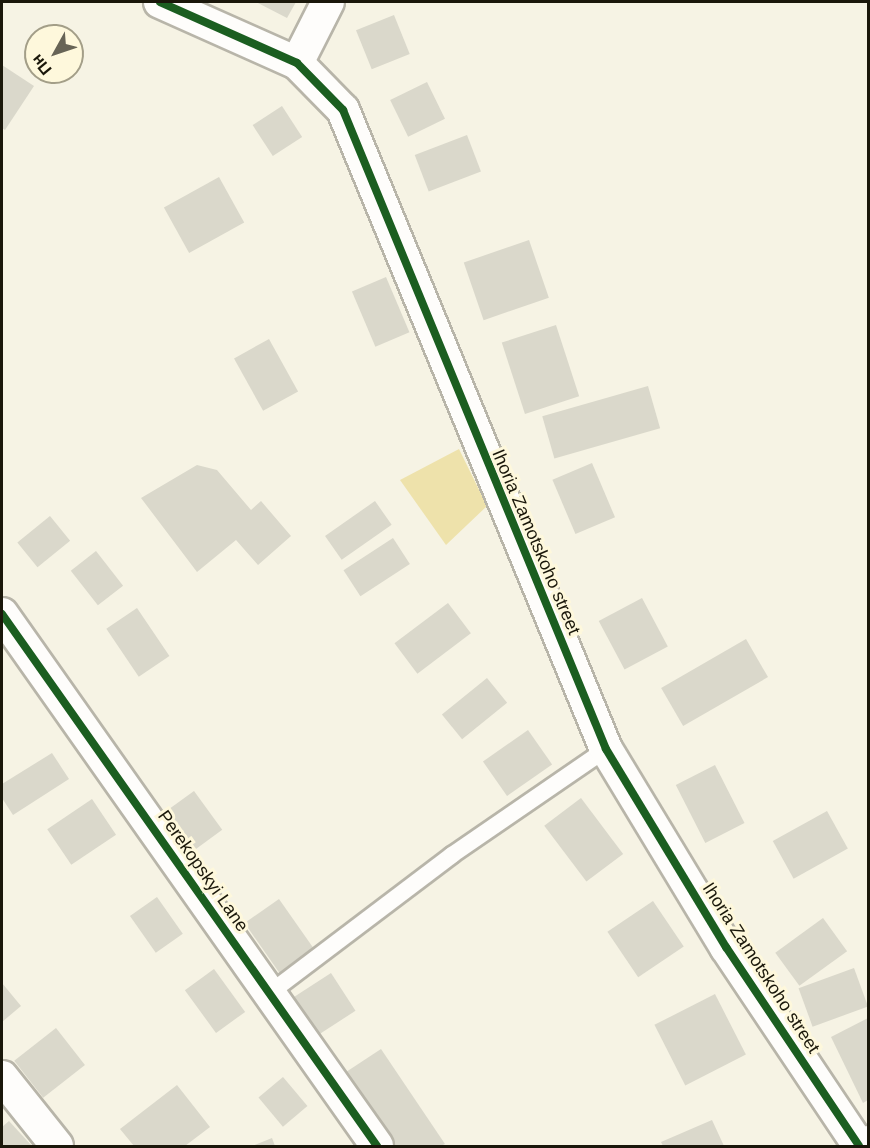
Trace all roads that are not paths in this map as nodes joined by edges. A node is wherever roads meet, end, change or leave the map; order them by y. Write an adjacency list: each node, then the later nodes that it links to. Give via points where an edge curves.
1 (160, 2): 3 (street, Ihoria Zamotskoho street)
2 (328, 2): 3 (street)
3 (297, 63): 5 (street, Ihoria Zamotskoho street, via 344,110)
4 (2, 614): 6 (street, Perekopskyi Lane)
5 (606, 749): 6 (lane, via 452,855); 11 (street, Ihoria Zamotskoho street, via 726,947)
6 (271, 993): 10 (street, Perekopskyi Lane)
7 (2, 1077): 9 (street)
8 (868, 1142): 11 (main road)
9 (57, 1146)
10 (377, 1146)
11 (858, 1146)

